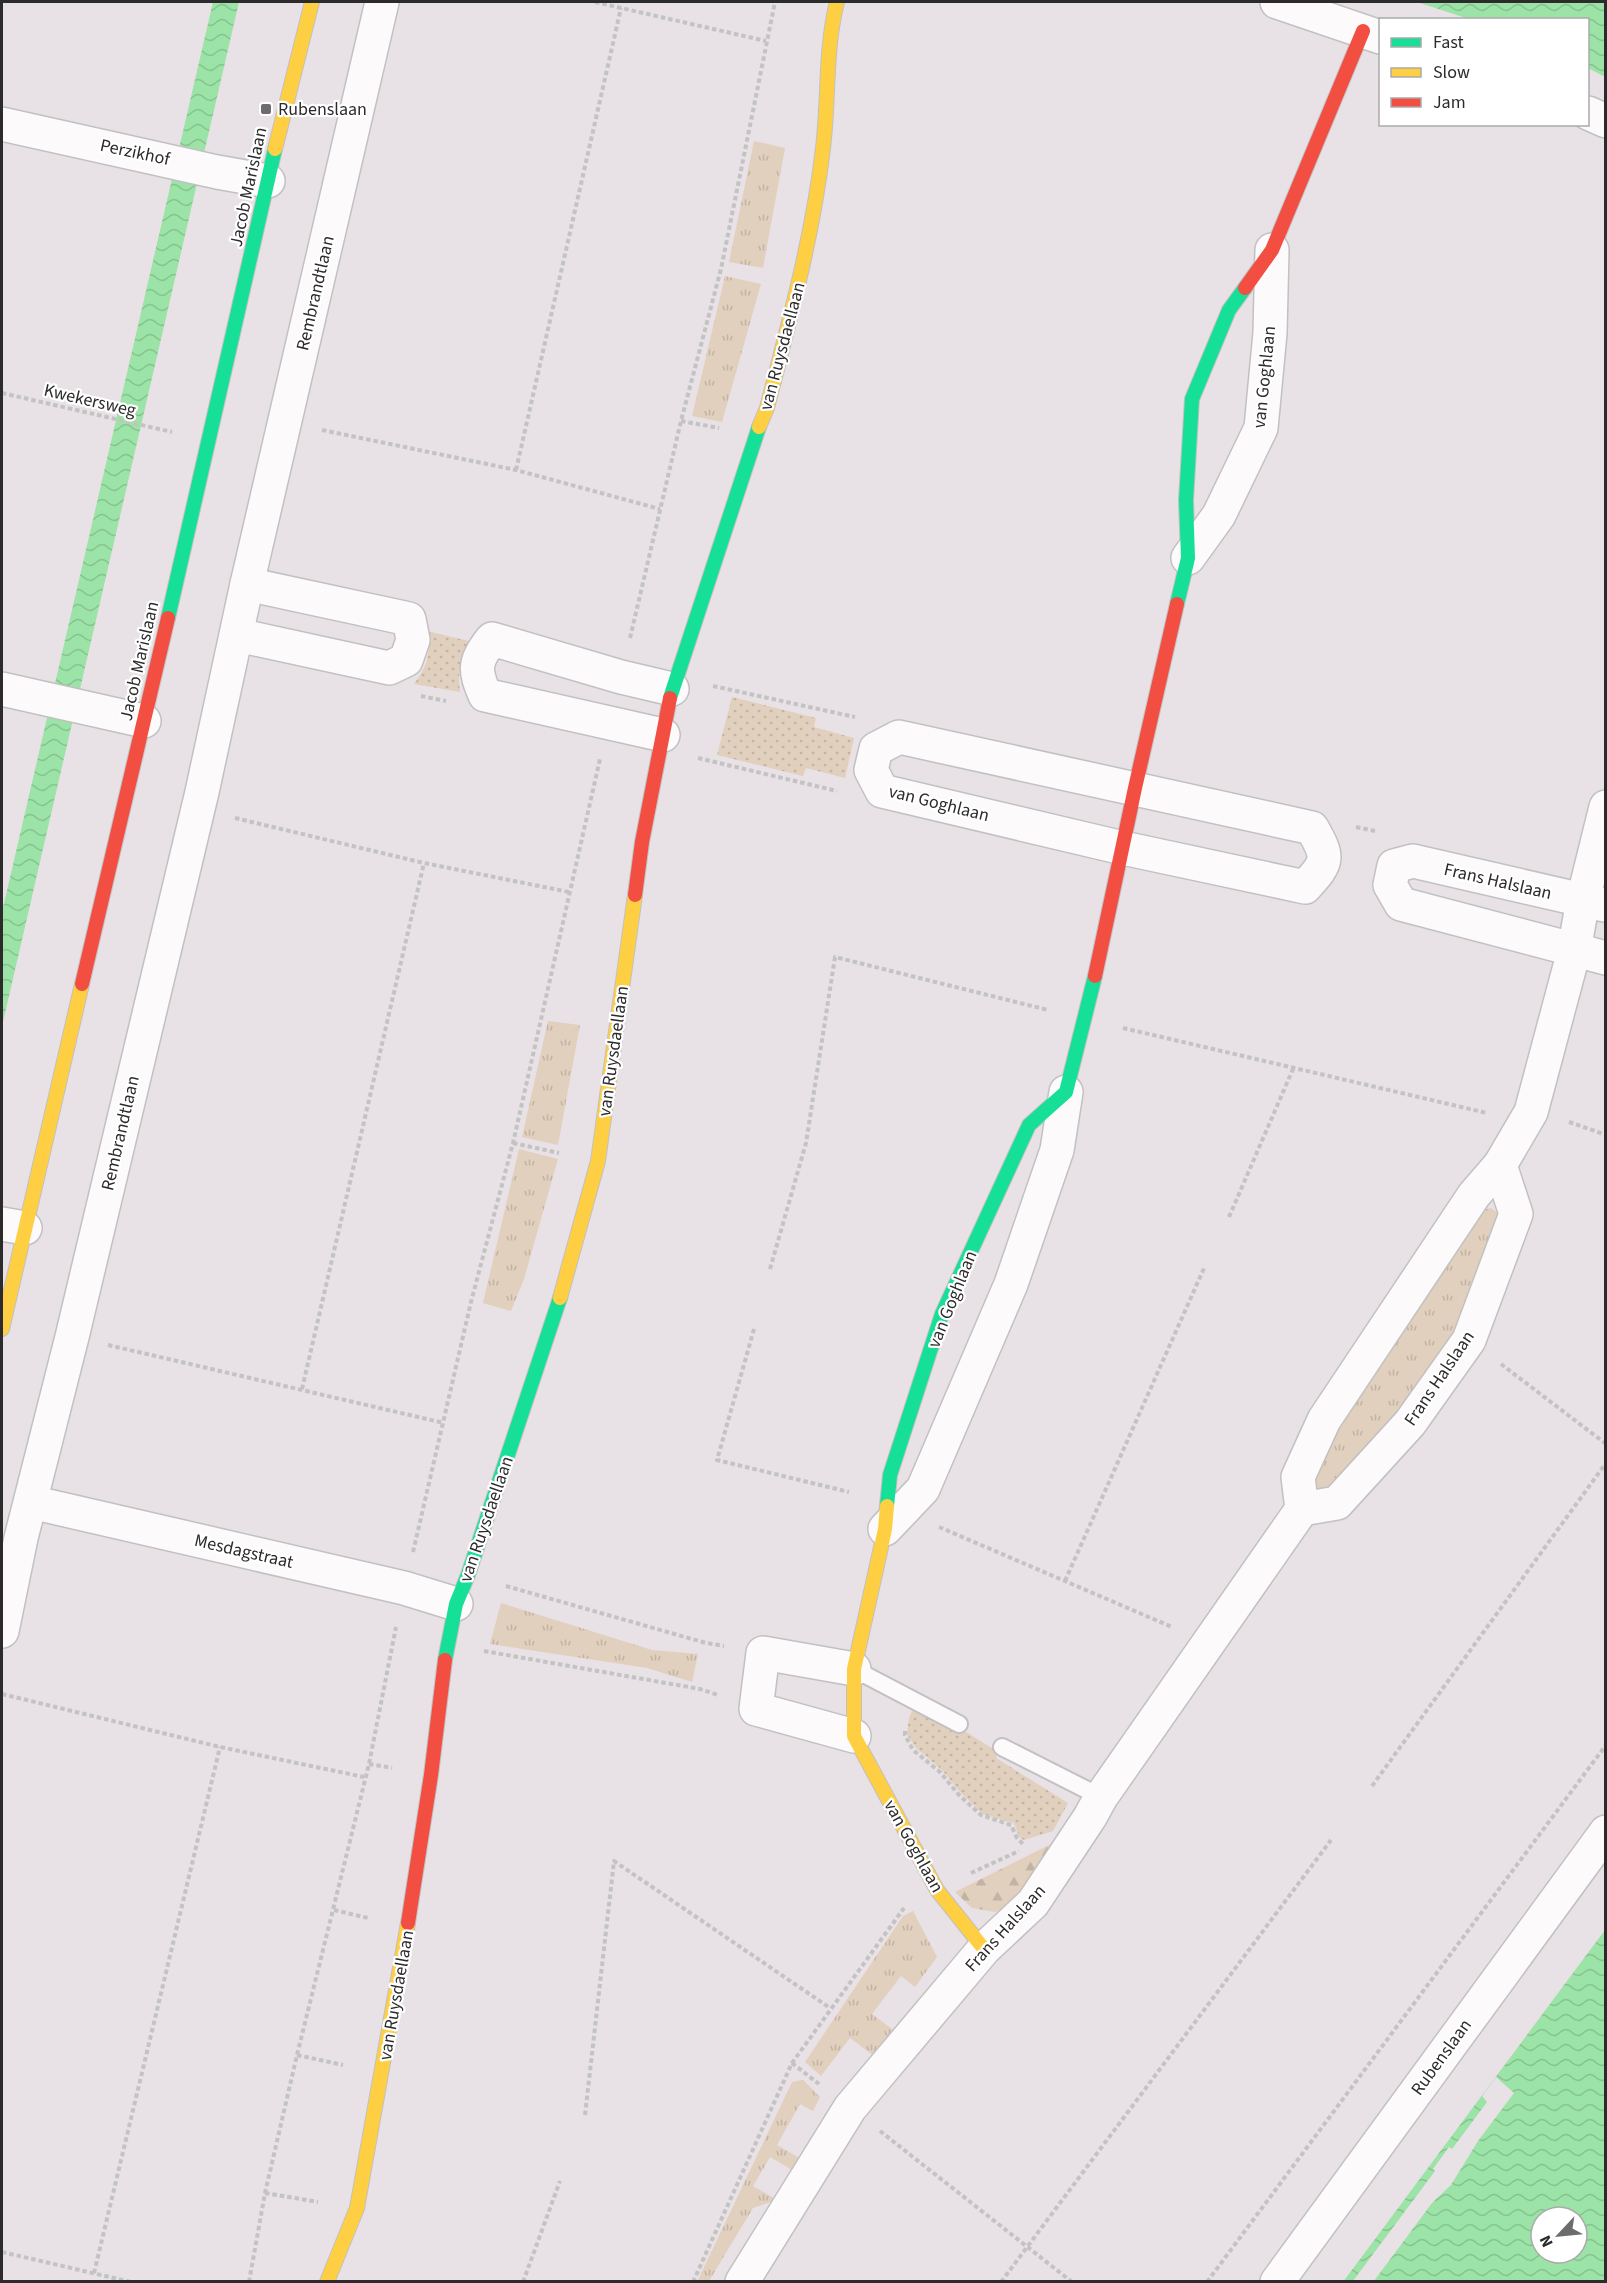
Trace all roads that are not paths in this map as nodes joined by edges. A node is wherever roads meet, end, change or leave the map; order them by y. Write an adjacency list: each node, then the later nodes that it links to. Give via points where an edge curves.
1 (312, 2): 9 (street, Jacob Marislaan)
2 (382, 2): 12 (street, Rembrandtlaan)
3 (837, 2): 14 (street, van Ruysdaellaan, via 831,25 823,148 799,285 767,408)
4 (1277, 2): 5 (street)
5 (1372, 34): 10 (street, van Goghlaan)
6 (1589, 114): 7 (street)
7 (1605, 121)
8 (2, 124): 9 (street, Perzikhof)
9 (268, 181): 16 (street, Jacob Marislaan)
10 (1272, 250): 11 (street, van Goghlaan, via 1262,428 1219,514); 11 (street, van Goghlaan, via 1228,310 1192,399 1186,500)
11 (1188, 558): 18 (street, van Goghlaan)
12 (247, 584): 13 (street, Rembrandtlaan); 13 (street, via 409,619 413,640 406,660 389,668)
13 (237, 635): 27 (street, Rembrandtlaan)
14 (673, 684): 17 (street, van Ruysdaellaan); 17 (street, via 621,677 492,639 482,651 476,674 485,695 608,723)
15 (2, 689): 16 (street)
16 (144, 721): 25 (street, Jacob Marislaan)
17 (661, 747): 30 (street, van Ruysdaellaan, via 642,842 598,1161 553,1323)
18 (1135, 788): 20 (street, van Goghlaan); 20 (street, van Goghlaan, via 1312,828 1324,850 1321,869 1305,886); 20 (street, van Goghlaan, via 899,737 876,749 871,770 882,791)
19 (1605, 807): 21 (street)
20 (1123, 848): 23 (street, van Goghlaan)
21 (1594, 903): 22 (street); 22 (street, Frans Halslaan, via 1413,861 1394,866 1390,885 1401,904)
22 (1590, 954): 24 (street, via 1531,1112)
23 (1066, 1092): 29 (street, van Goghlaan, via 1057,1150 1011,1284 923,1489); 29 (street, van Goghlaan, via 1029,1125 942,1314 890,1475)
24 (1500, 1165): 28 (street, via 1474,1195 1324,1420 1298,1477); 28 (street, Frans Halslaan, via 1516,1214 1469,1340 1410,1423 1337,1503)
25 (13, 1226): 26 (street, Jacob Marislaan)
26 (2, 1329)
27 (31, 1502): 30 (street, Mesdagstraat, via 404,1588); 31 (street, Rembrandtlaan)
28 (1302, 1509): 36 (street, Frans Halslaan)
29 (892, 1514): 32 (street, van Goghlaan)
30 (462, 1590): 39 (street, van Ruysdaellaan, via 447,1644 431,1775 357,2208)
31 (2, 1631)
32 (854, 1669): 33 (lane); 34 (street, van Goghlaan); 34 (street, via 763,1653 756,1709)
33 (960, 1725)
34 (854, 1736): 38 (street, van Goghlaan, via 937,1890)
35 (1002, 1747): 36 (lane)
36 (1101, 1797): 38 (street, Frans Halslaan, via 1033,1903)
37 (1605, 1832): 41 (street, Rubenslaan)
38 (984, 1949): 40 (street, Frans Halslaan, via 849,2108)
39 (327, 2282)
40 (742, 2282)
41 (1276, 2282)

